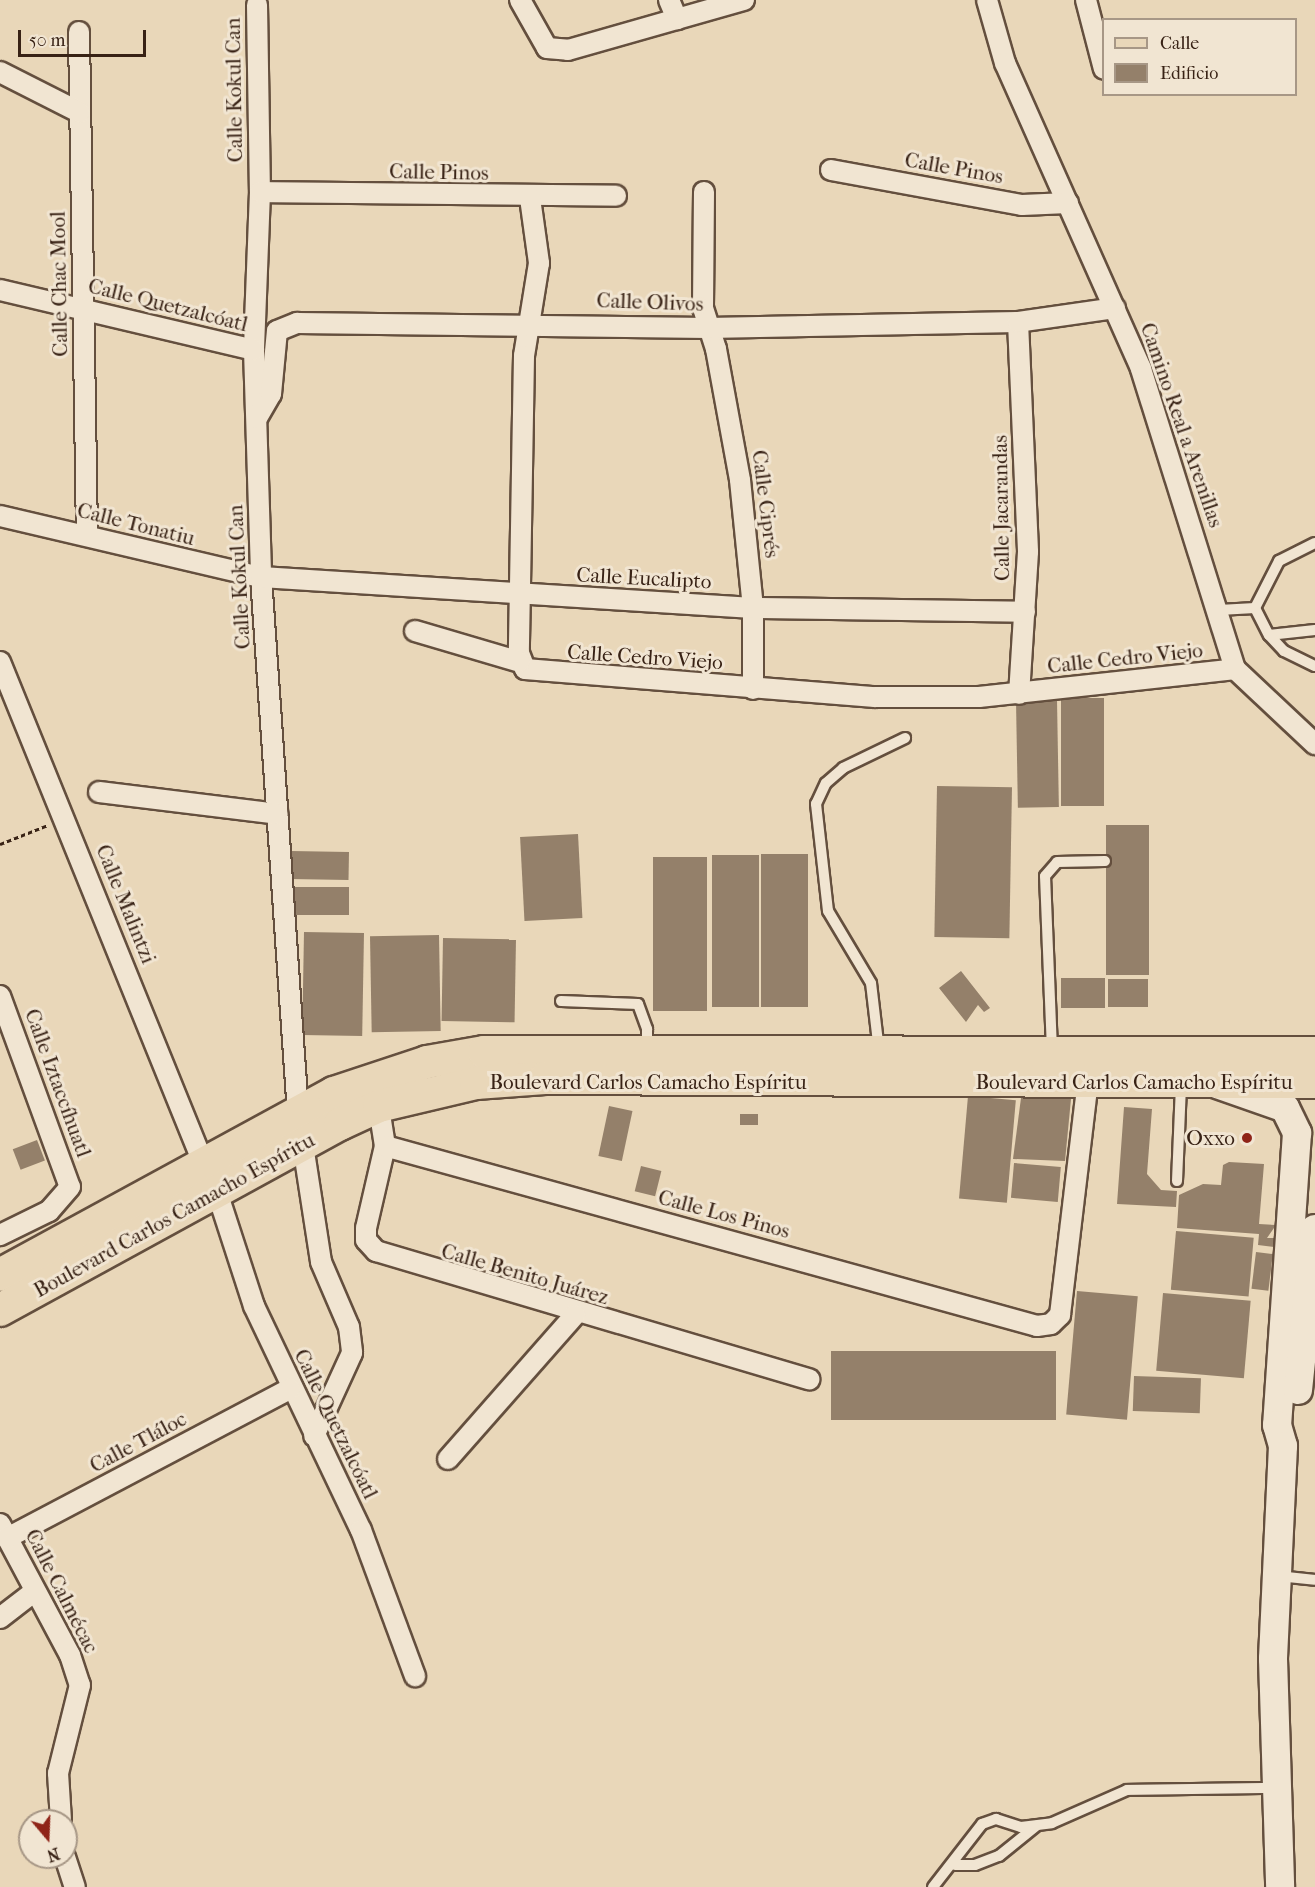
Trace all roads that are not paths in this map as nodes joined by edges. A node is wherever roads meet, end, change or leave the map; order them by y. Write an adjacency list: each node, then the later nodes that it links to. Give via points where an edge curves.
1 (520, 0): 7 (street, via 547,48 598,45)
2 (669, 0): 7 (street)
3 (987, 0): 17 (street, Camino Real a Arenillas, via 1005,63)
4 (1086, 0): 9 (street)
5 (737, 1): 7 (street)
6 (256, 5): 13 (street, Calle Kokul Can)
7 (677, 19)
8 (79, 32): 11 (street, Calle Chac Mool)
9 (1102, 61)
10 (0, 72): 11 (street)
11 (79, 112): 20 (street, Calle Chac Mool)
12 (831, 170): 17 (street, Calle Pinos, via 1022,205)
13 (260, 192): 16 (street, Calle Pinos); 24 (street, Calle Kokul Can)
14 (704, 192): 23 (street, Calle Ciprés, via 703,308)
15 (616, 196): 16 (street, Calle Pinos)
16 (530, 198): 21 (street, via 539,263)
17 (1068, 203): 19 (street, Camino Real a Arenillas)
18 (0, 290): 20 (street, Calle Quetzalcóatl)
19 (1115, 308): 22 (street, Calle Olivos); 33 (street, Camino Real a Arenillas, via 1142,369)
20 (83, 309): 24 (street, Calle Quetzalcóatl); 27 (street, Calle Chac Mool)
21 (531, 322): 23 (street, Calle Olivos); 25 (street, Calle Olivos, via 289,324 274,339 272,394); 30 (street, via 524,356)
22 (1018, 322): 23 (street, Calle Olivos); 34 (street, Calle Jacarandas, via 1028,475)
23 (708, 328): 31 (street, Calle Ciprés, via 736,457)
24 (254, 350): 25 (street, Calle Kokul Can)
25 (257, 418): 29 (street, Calle Kokul Can)
26 (0, 516): 27 (street, Calle Tonatiu)
27 (87, 536): 29 (street, Calle Tonatiu)
28 (1315, 543): 32 (lane, via 1279,561)
29 (261, 577): 30 (street, Calle Eucalipto); 47 (street, Calle Kokul Can)
30 (524, 596): 31 (street, Calle Eucalipto); 39 (street)
31 (753, 608): 34 (street, Calle Eucalipto); 42 (street, Calle Ciprés)
32 (1255, 608): 33 (lane); 37 (lane)
33 (1219, 610): 41 (street, Camino Real a Arenillas)
34 (1025, 612): 43 (street, Calle Jacarandas)
35 (1315, 630): 37 (lane)
36 (416, 631): 39 (street, Calle Cedro Viejo)
37 (1269, 635): 40 (lane, via 1284,651)
38 (0, 662): 64 (street, Calle Malintzi)
39 (520, 662): 42 (street, Calle Cedro Viejo, via 533,672)
40 (1315, 666)
41 (1235, 669): 43 (street, Calle Cedro Viejo); 45 (street)
42 (753, 689): 43 (street, Calle Cedro Viejo, via 875,697)
43 (1019, 694)
44 (905, 738): 52 (lane, via 843,768 826,783 816,804 828,911 871,983)
45 (1315, 744)
46 (99, 792): 47 (street)
47 (278, 813): 60 (street, Calle Kokul Can)
48 (1105, 861): 53 (lane, via 1057,862 1045,876)
49 (0, 996): 67 (street, Calle Iztaccíhuatl, via 70,1187 49,1211)
50 (561, 1001): 51 (lane, via 638,1004 647,1029)
51 (646, 1051): 52 (main road, Boulevard Carlos Camacho Espíritu); 59 (main road, Boulevard Carlos Camacho Espíritu, via 484,1052)
52 (879, 1051): 53 (main road, Boulevard Carlos Camacho Espíritu)
53 (1052, 1053): 55 (main road, Boulevard Carlos Camacho Espíritu)
54 (1315, 1053): 55 (main road, Boulevard Carlos Camacho Espíritu)
55 (1088, 1068): 57 (main road, Boulevard Carlos Camacho Espíritu); 59 (main road, Boulevard Carlos Camacho Espíritu, via 545,1078); 63 (street, Calle Los Pinos, via 1060,1315 1051,1324 1037,1326)
56 (1315, 1082): 58 (main road, Boulevard Carlos Camacho Espíritu)
57 (1181, 1084): 58 (main road, Boulevard Carlos Camacho Espíritu); 65 (lane)
58 (1217, 1084): 61 (main road, via 1285,1108)
59 (376, 1092): 60 (main road, Boulevard Carlos Camacho Espíritu); 62 (main road, Boulevard Carlos Camacho Espíritu); 63 (street, Calle Benito Juárez)
60 (298, 1113): 62 (street, Calle Kokul Can); 64 (main road, Boulevard Carlos Camacho Espíritu)
61 (1305, 1121): 74 (main road, via 1277,1425)
62 (304, 1144): 64 (main road, Boulevard Carlos Camacho Espíritu); 73 (street, Calle Kokul Can, via 321,1262 349,1327 352,1353)
63 (385, 1146): 70 (street, Calle Benito Juárez, via 366,1228 366,1240 376,1251)
64 (210, 1178): 68 (main road, Boulevard Carlos Camacho Espíritu); 69 (main road, Boulevard Carlos Camacho Espíritu); 72 (street, Calle Quetzalcóatl, via 254,1306)
65 (1177, 1180)
66 (1315, 1229): 74 (main road, via 1294,1426)
67 (0, 1235)
68 (0, 1275)
69 (0, 1310)
70 (576, 1315): 71 (street, Calle Benito Juárez); 75 (street)
71 (809, 1379)
72 (290, 1389): 73 (street, Calle Quetzalcóatl); 76 (street, Calle Tláloc)
73 (314, 1436): 81 (street, Calle Quetzalcóatl, via 360,1530)
74 (1283, 1446): 77 (main road)
75 (448, 1459)
76 (4, 1531): 79 (street, Calle Calmécac)
77 (1274, 1575): 78 (lane); 82 (main road)
78 (1315, 1580)
79 (35, 1592): 80 (street); 83 (street, Calle Calmécac, via 70,1655 80,1685 58,1773)
80 (0, 1618)
81 (415, 1676)
82 (1276, 1788): 84 (lane, via 1127,1790); 89 (main road)
83 (60, 1809)
84 (1036, 1826): 85 (lane, via 999,1856 975,1865); 85 (lane, via 996,1819 982,1824)
85 (955, 1865): 88 (lane)
86 (69, 1869): 87 (street)
87 (75, 1887)
88 (933, 1887)
89 (1280, 1887)

